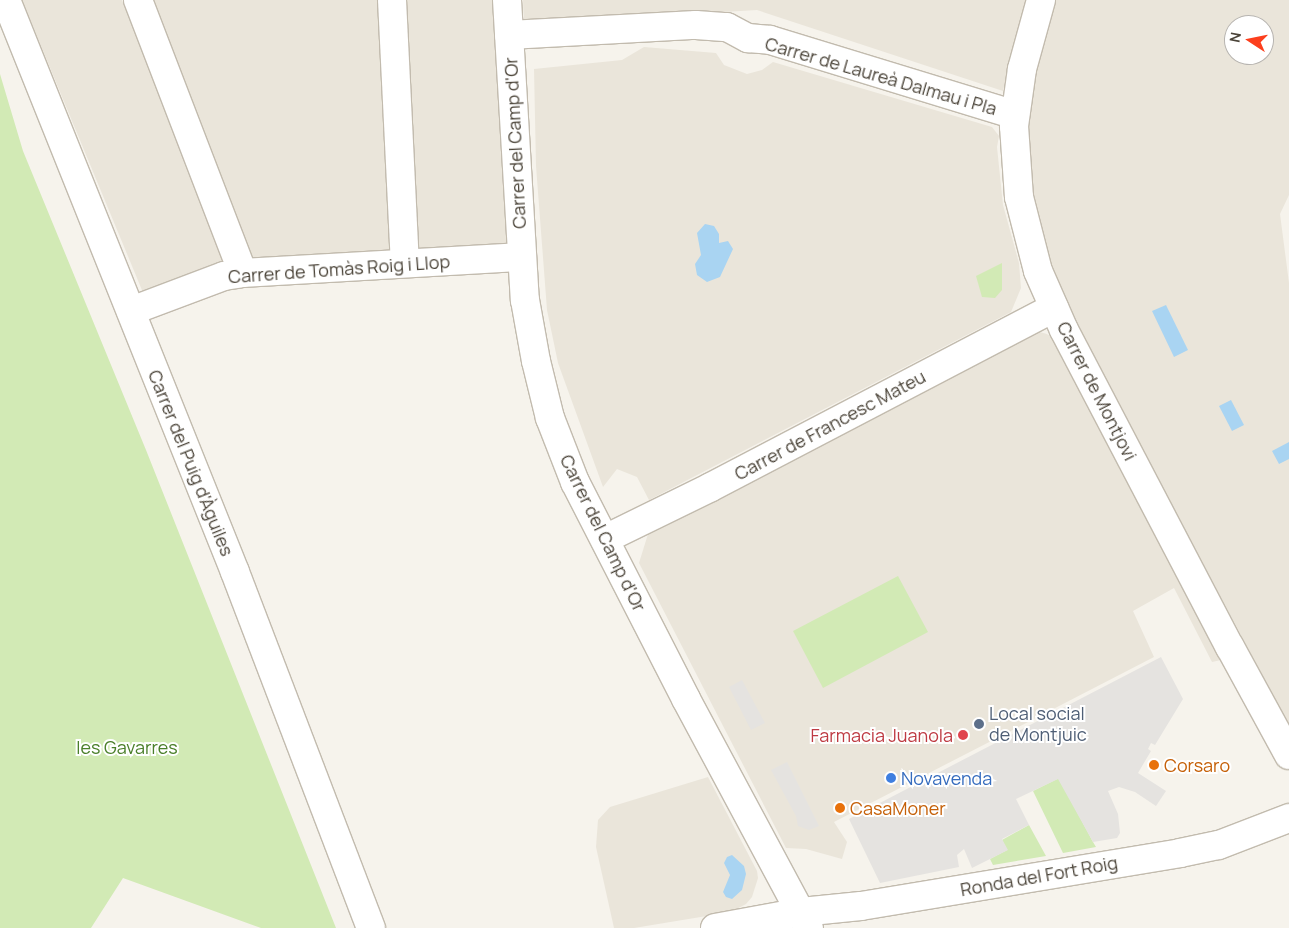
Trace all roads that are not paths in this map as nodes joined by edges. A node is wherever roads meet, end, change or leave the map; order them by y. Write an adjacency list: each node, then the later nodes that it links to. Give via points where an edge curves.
1 (6, 0): 12 (street, Carrer del Puig d'Àguiles)
2 (138, 0): 10 (street)
3 (392, 0): 9 (street)
4 (507, 0): 6 (street, Carrer del Camp d'Or)
5 (1041, 0): 7 (street, Carrer de Montjovi, via 1022,69)
6 (509, 35): 7 (street, Carrer de Laureà Dalmau i Pla, via 727,27 748,38 770,40); 8 (street, Carrer del Camp d'Or)
7 (1015, 115): 11 (street, Carrer de Montjovi, via 1019,197 1038,271)
8 (522, 257): 9 (street, Carrer de Tomàs Roig i Llop); 13 (street, Carrer del Camp d'Or, via 525,300 550,418 574,482)
9 (405, 263): 10 (street, Carrer de Tomàs Roig i Llop)
10 (243, 273): 12 (street, Carrer de Tomàs Roig i Llop, via 224,276)
11 (1054, 308): 13 (street, Carrer de Francesc Mateu, via 720,483); 14 (street, Carrer de Montjovi)
12 (131, 310): 17 (street, Carrer del Puig d'Àguiles)
13 (605, 539): 16 (street, Carrer del Camp d'Or, via 740,803)
14 (1289, 755)
15 (1289, 818): 16 (street, Ronda del Fort Roig, via 1219,845 861,906)
16 (805, 920): 18 (street, Ronda del Fort Roig)
17 (371, 928)
18 (715, 928)

